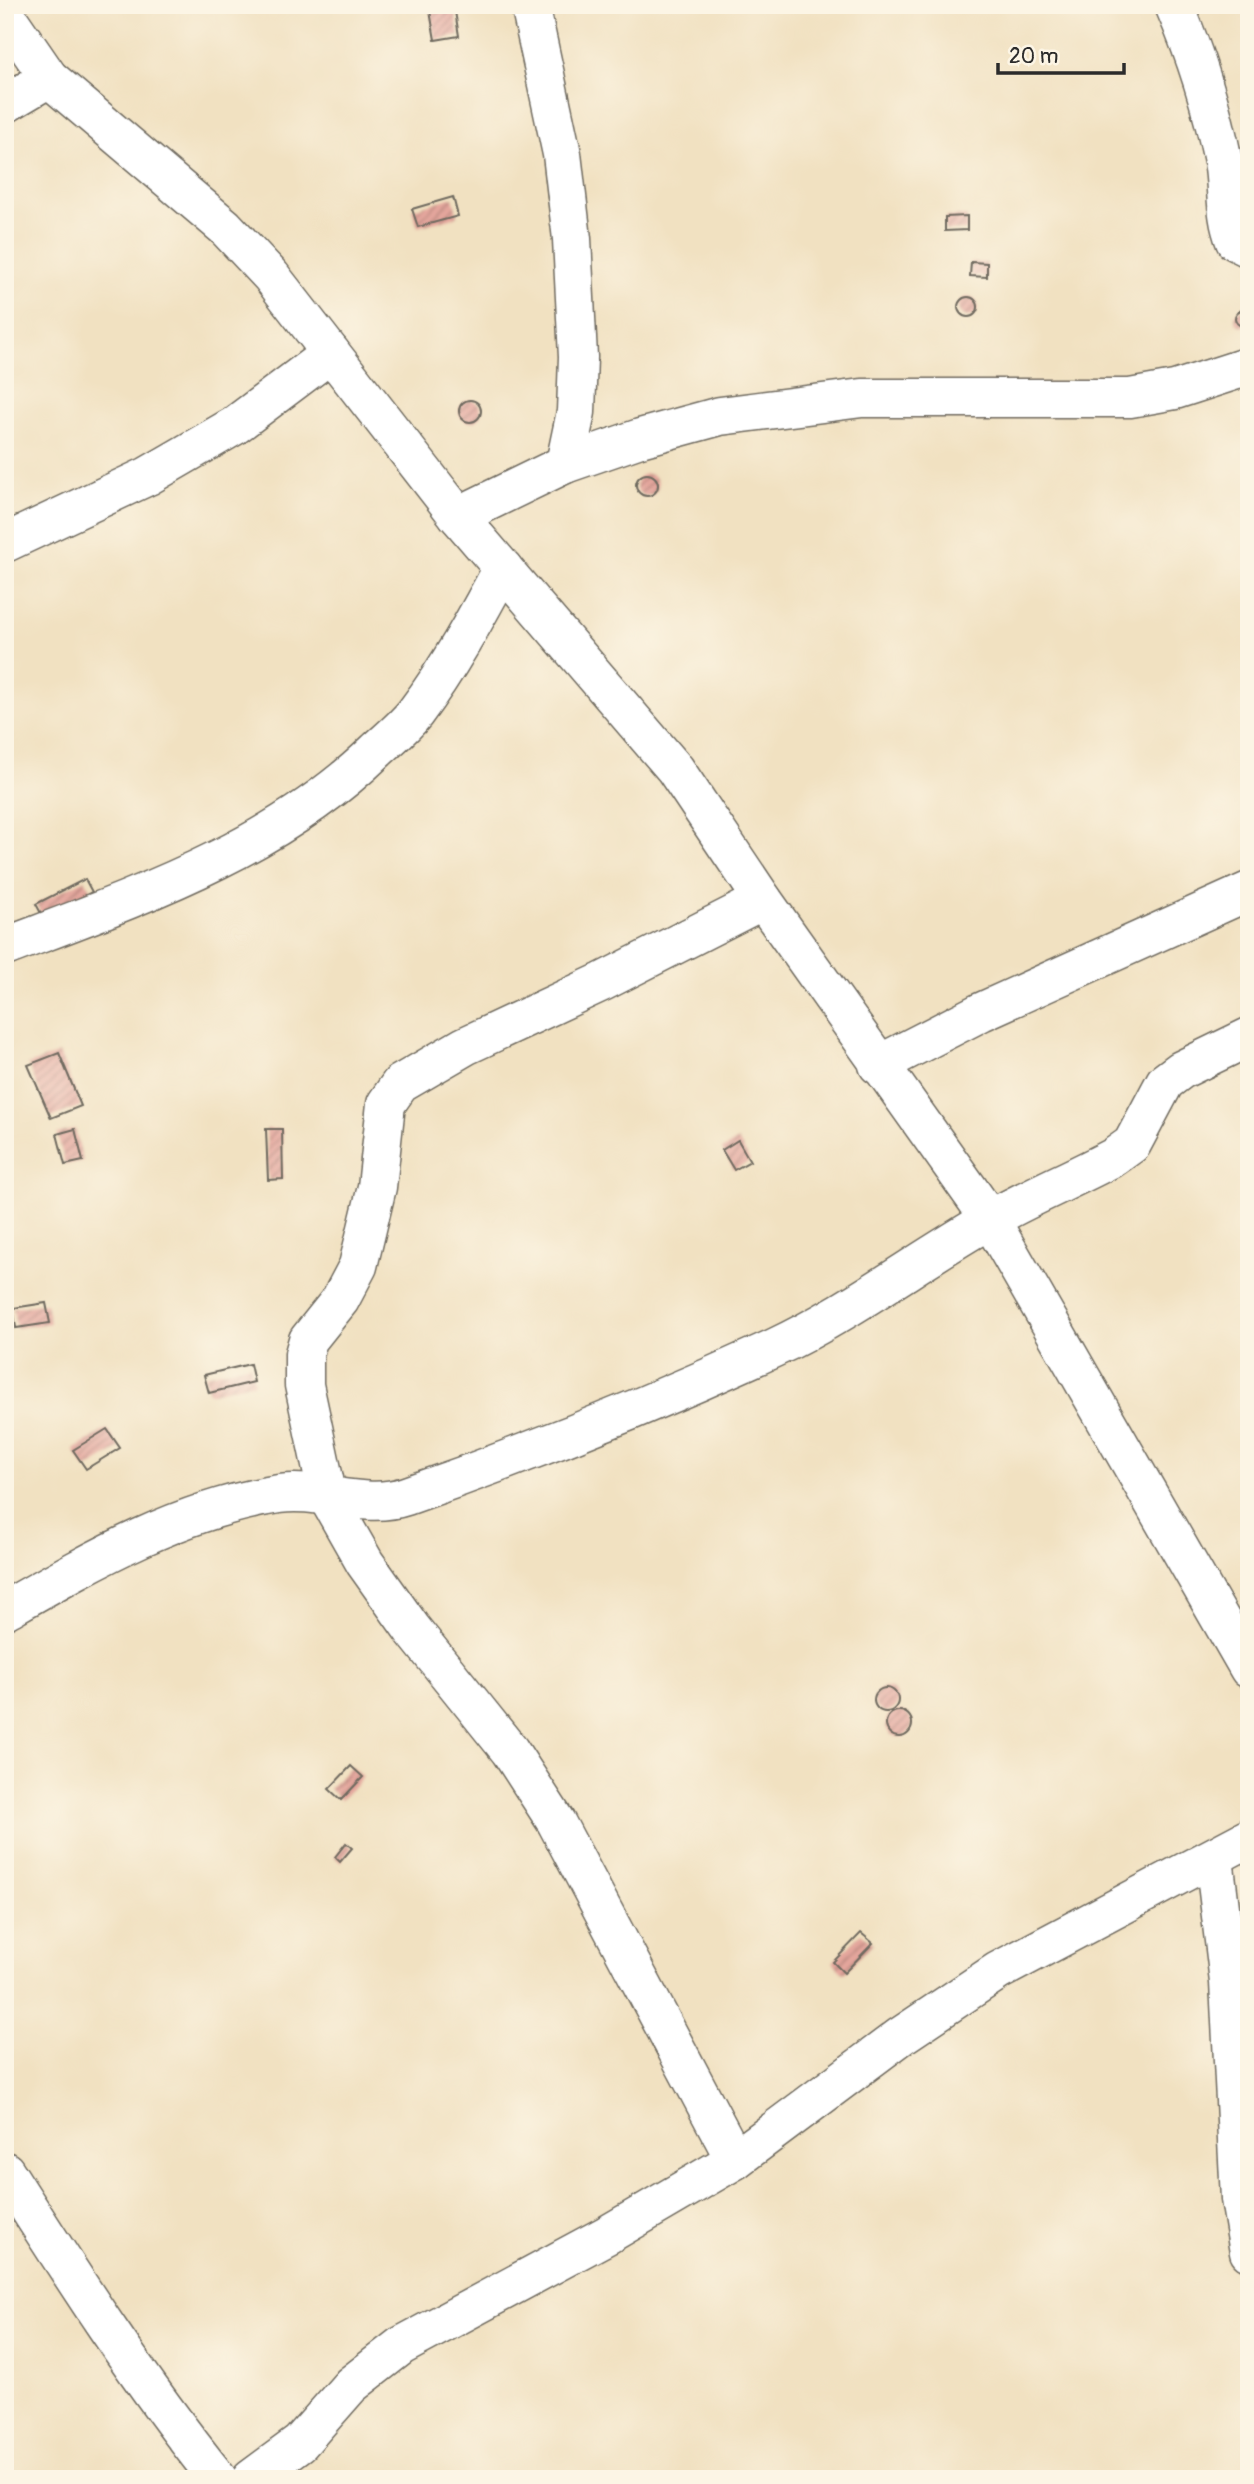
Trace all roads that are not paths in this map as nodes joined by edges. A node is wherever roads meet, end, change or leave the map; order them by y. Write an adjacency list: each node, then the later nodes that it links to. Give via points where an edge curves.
1 (530, 5): 9 (street, via 562,154 572,240 578,357 576,412)
2 (1174, 5): 6 (street, via 1214,116 1225,173 1227,219 1235,241)
3 (17, 17): 4 (street)
4 (50, 78): 5 (street); 7 (street, via 225,227 271,276)
5 (5, 104)
6 (1249, 248)
7 (331, 353): 10 (street); 11 (street, via 234,426 170,463)
8 (1249, 366): 9 (street, via 1175,390 1130,398 862,398 720,415)
9 (565, 464): 10 (street)
10 (458, 516): 12 (street)
11 (5, 543)
12 (503, 568): 14 (street, via 675,769); 15 (street, via 462,643 414,715 352,776 277,828 167,885)
13 (1249, 891): 17 (street, via 981,1012)
14 (763, 900): 17 (street); 19 (street, via 465,1046 400,1084 386,1104 372,1214 352,1283 308,1339 304,1354 304,1385)
15 (5, 947)
16 (1249, 1038): 18 (street, via 1165,1082 1132,1144 1114,1157)
17 (878, 1065): 18 (street)
18 (990, 1219): 19 (street, via 776,1347 577,1432 401,1498); 21 (street)
19 (328, 1498): 20 (street, via 282,1494 205,1510 144,1536); 24 (street, via 365,1563 510,1751 556,1822)
20 (5, 1610)
21 (1249, 1669)
22 (1249, 1838): 23 (street)
23 (1214, 1858): 24 (street, via 998,1971 901,2036); 26 (street, via 1229,1982 1240,2199)
24 (735, 2160): 28 (street, via 401,2346 351,2385 300,2443)
25 (5, 2171): 27 (street, via 101,2321)
26 (1249, 2252)
27 (218, 2479)
28 (251, 2479)

